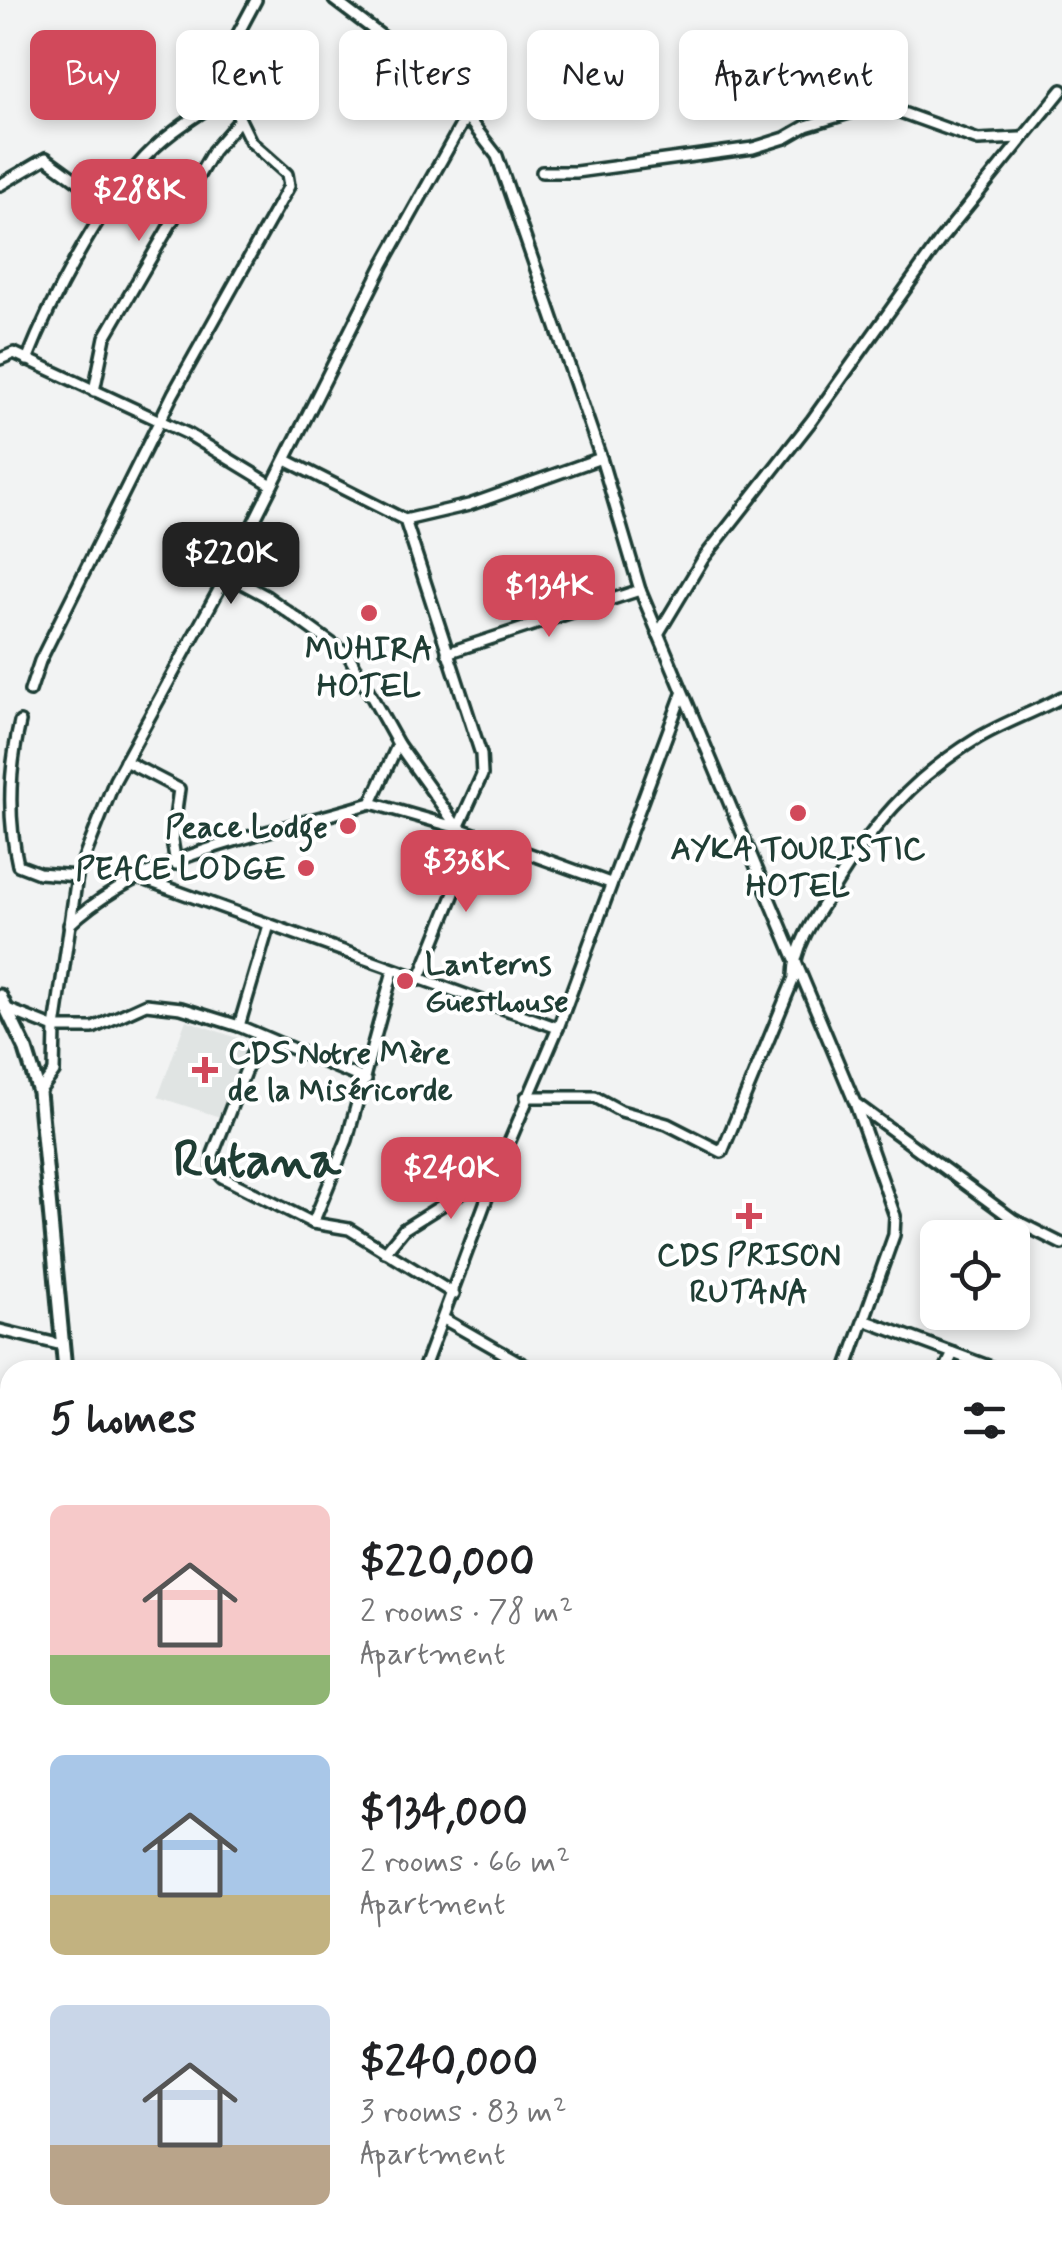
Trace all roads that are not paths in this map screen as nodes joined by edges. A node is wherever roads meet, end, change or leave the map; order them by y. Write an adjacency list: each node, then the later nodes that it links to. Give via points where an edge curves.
1 (256, 0): 3 (street)
2 (334, 0): 4 (street)
3 (240, 30)
4 (374, 30)
5 (1062, 90): 10 (street)
6 (192, 120): 13 (street, via 137,166)
7 (464, 120): 19 (street)
8 (467, 120): 18 (street, via 497,156)
9 (238, 122): 16 (street, via 213,151 105,337); 17 (street, via 287,174 289,186)
10 (1020, 138): 11 (street, via 978,140 900,112 862,108 753,148); 24 (street, via 703,558)
11 (542, 172)
12 (0, 185): 13 (street, via 46,158)
13 (112, 206): 15 (street)
14 (0, 359): 15 (street, via 14,353)
15 (27, 360): 16 (street)
16 (94, 391): 17 (street)
17 (163, 422): 20 (street); 26 (street, via 98,542)
18 (601, 458): 21 (street, via 469,505); 23 (street)
19 (286, 460): 20 (street); 21 (street)
20 (272, 486): 22 (street)
21 (405, 520): 25 (street)
22 (227, 576): 30 (street, via 338,644); 31 (street)
23 (640, 590): 24 (street); 25 (street)
24 (658, 634): 27 (street)
25 (447, 653): 33 (street, via 481,754 482,775)
26 (30, 691)
27 (682, 694): 38 (street); 41 (street)
28 (1062, 697): 41 (street, via 976,740 902,796 872,828)
29 (20, 722): 36 (street, via 11,776 18,865)
30 (398, 744): 32 (street); 33 (street)
31 (125, 761): 35 (street, via 179,789); 36 (street)
32 (372, 803): 33 (street); 35 (street)
33 (458, 828): 34 (street)
34 (476, 836): 38 (street); 43 (street)
35 (176, 864): 37 (street)
36 (76, 876): 39 (street)
37 (140, 878): 39 (street, via 96,899); 40 (street)
38 (610, 883): 48 (street)
39 (69, 925): 47 (street)
40 (269, 925): 42 (street); 46 (street)
41 (794, 962): 52 (street, via 794,978 722,1152 595,1097); 53 (street)
42 (393, 971): 43 (street); 50 (street)
43 (419, 980): 48 (street)
44 (0, 996): 45 (main road)
45 (7, 1009): 47 (street); 51 (main road)
46 (239, 1026): 47 (street, via 146,1004 93,1028); 49 (street)
47 (56, 1028): 51 (street, via 53,1076)
48 (558, 1028): 52 (street)
49 (259, 1036): 50 (street); 55 (street, via 213,1167 222,1178)
50 (366, 1080): 55 (street)
51 (39, 1092): 62 (main road)
52 (526, 1097): 54 (street)
53 (855, 1103): 56 (street, via 1014,1220); 60 (street, via 894,1216 894,1235)
54 (497, 1170): 57 (street, via 404,1229); 58 (street)
55 (313, 1223): 57 (street, via 349,1229)
56 (1062, 1244)
57 (385, 1252): 58 (street)
58 (454, 1294): 59 (street)
59 (444, 1319): 65 (street); 66 (street)
60 (864, 1320): 63 (street); 67 (street)
61 (0, 1330): 62 (street)
62 (62, 1345): 64 (main road)
63 (954, 1353): 68 (street); 69 (street)
64 (64, 1360)
65 (427, 1360)
66 (516, 1360)
67 (850, 1360)
68 (951, 1360)
69 (973, 1360)

